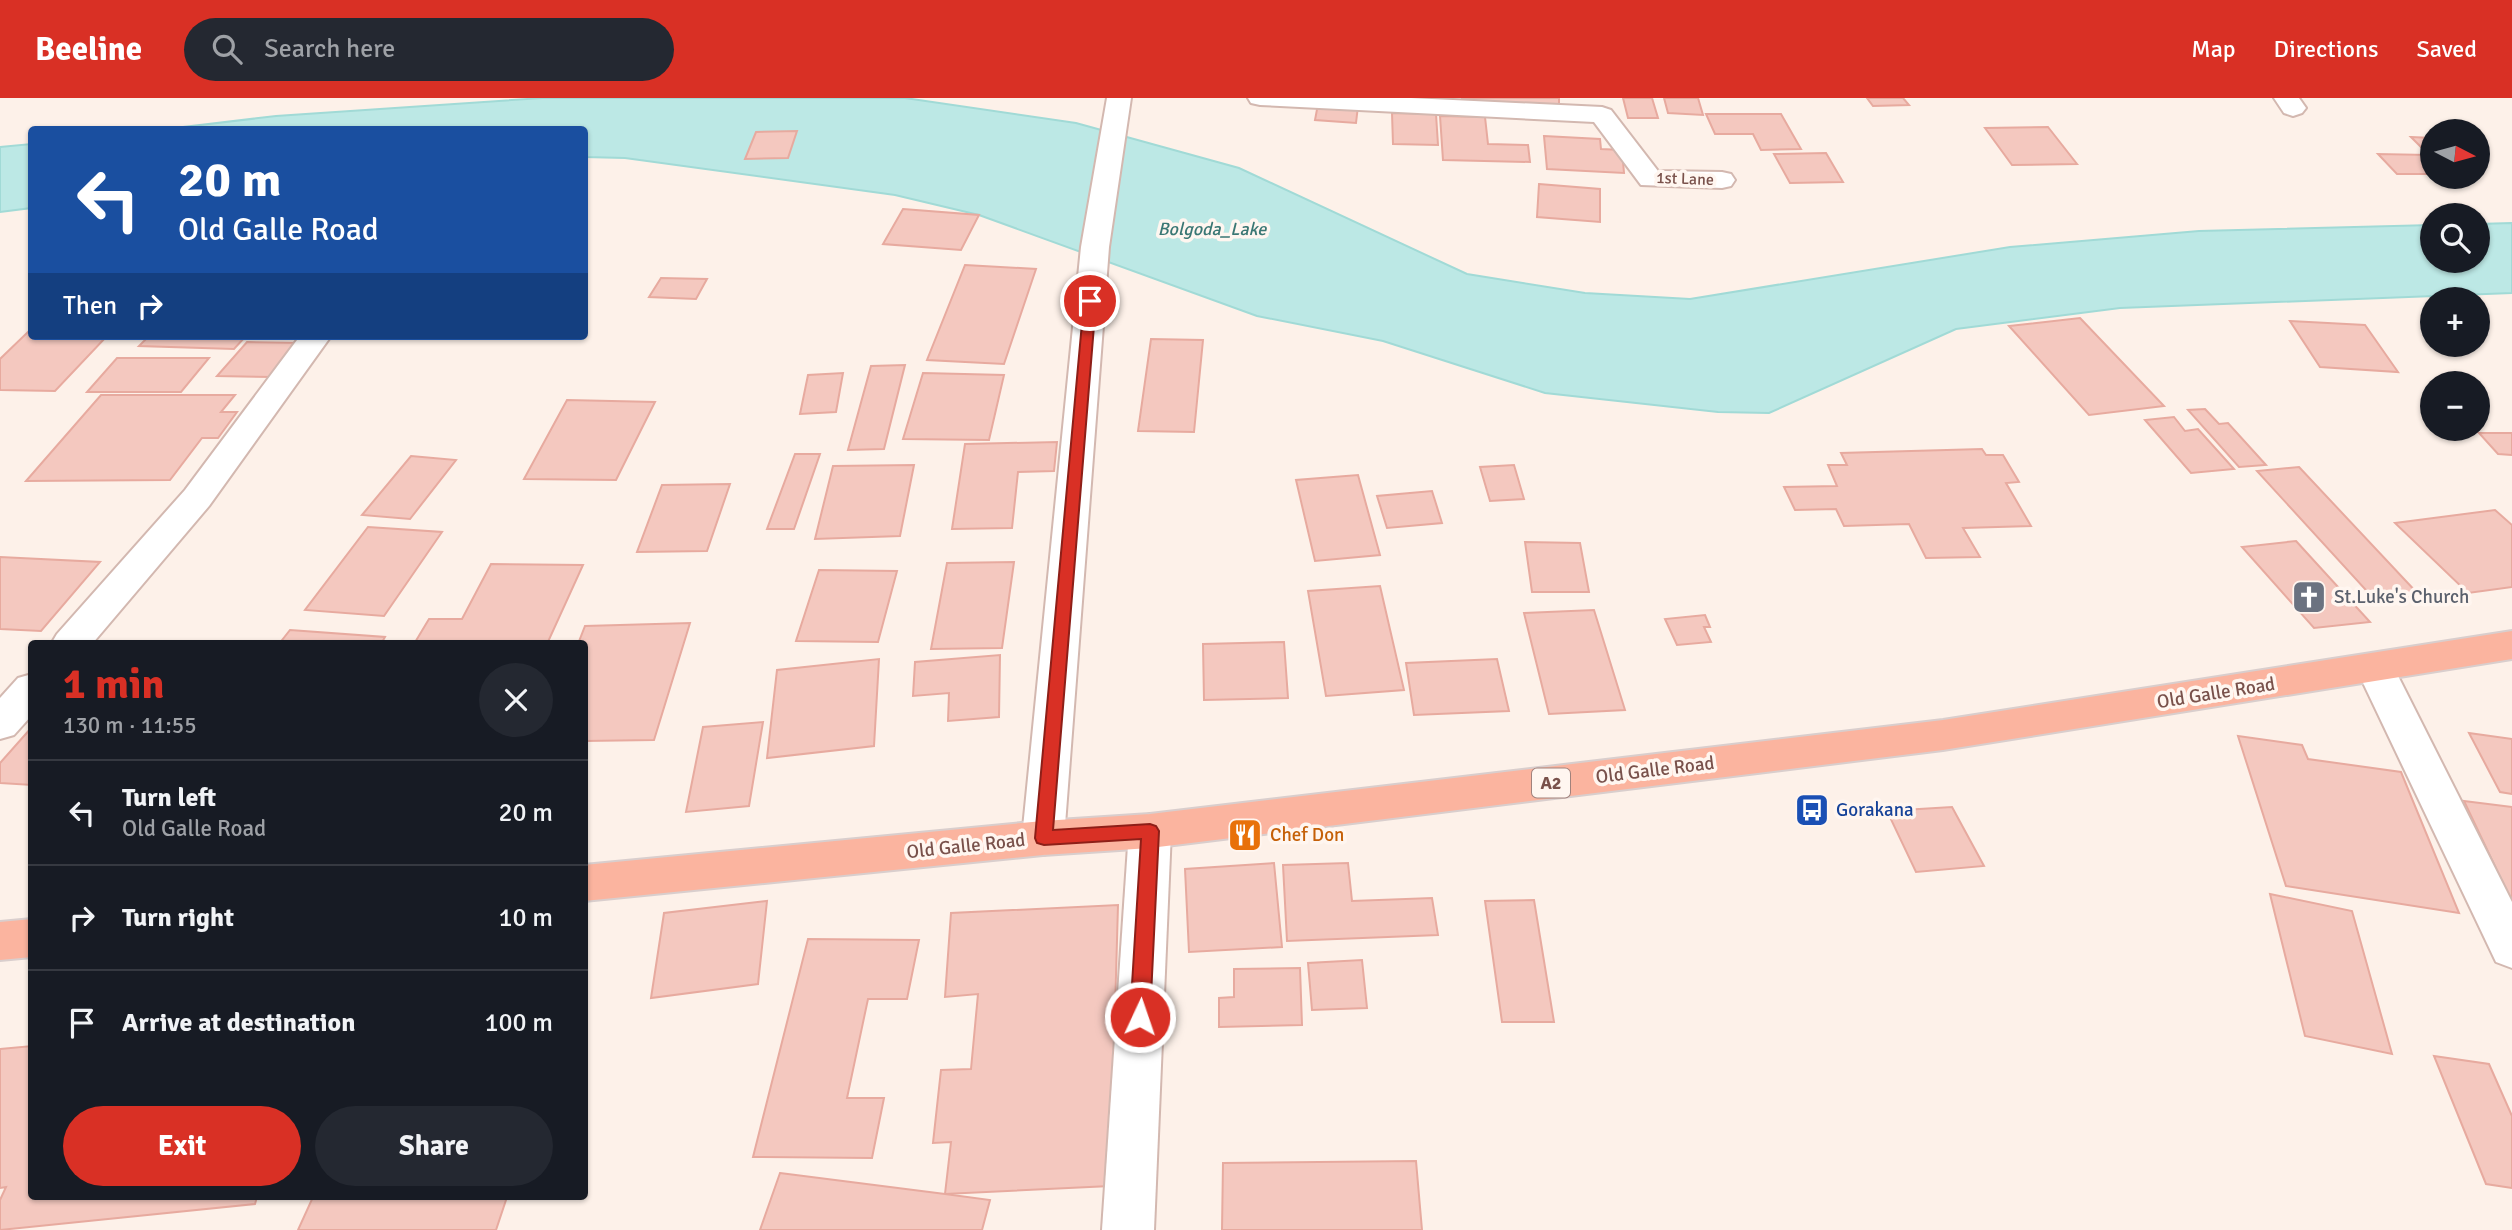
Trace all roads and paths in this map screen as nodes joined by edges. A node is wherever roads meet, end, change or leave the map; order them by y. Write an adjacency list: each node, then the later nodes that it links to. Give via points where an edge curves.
1 (1260, 98): 3 (street, 1st Lane)
2 (1119, 99): 12 (street, via 1095,247)
3 (1599, 106): 4 (street, 1st Lane, via 1650,179)
4 (1722, 180)
5 (313, 340): 6 (street, via 197,499)
6 (74, 640)
7 (2512, 645): 8 (highway, Old Galle Road / A2)
8 (2375, 668): 11 (highway, Old Galle Road / A2, via 1943,735); 16 (street)
9 (28, 692): 10 (street)
10 (0, 724)
11 (1150, 831): 12 (highway, Old Galle Road / A2); 17 (street)
12 (1044, 838): 13 (highway, Old Galle Road / A2)
13 (588, 883)
14 (28, 938): 15 (highway)
15 (0, 941)
16 (2512, 948)
17 (1128, 1230)

